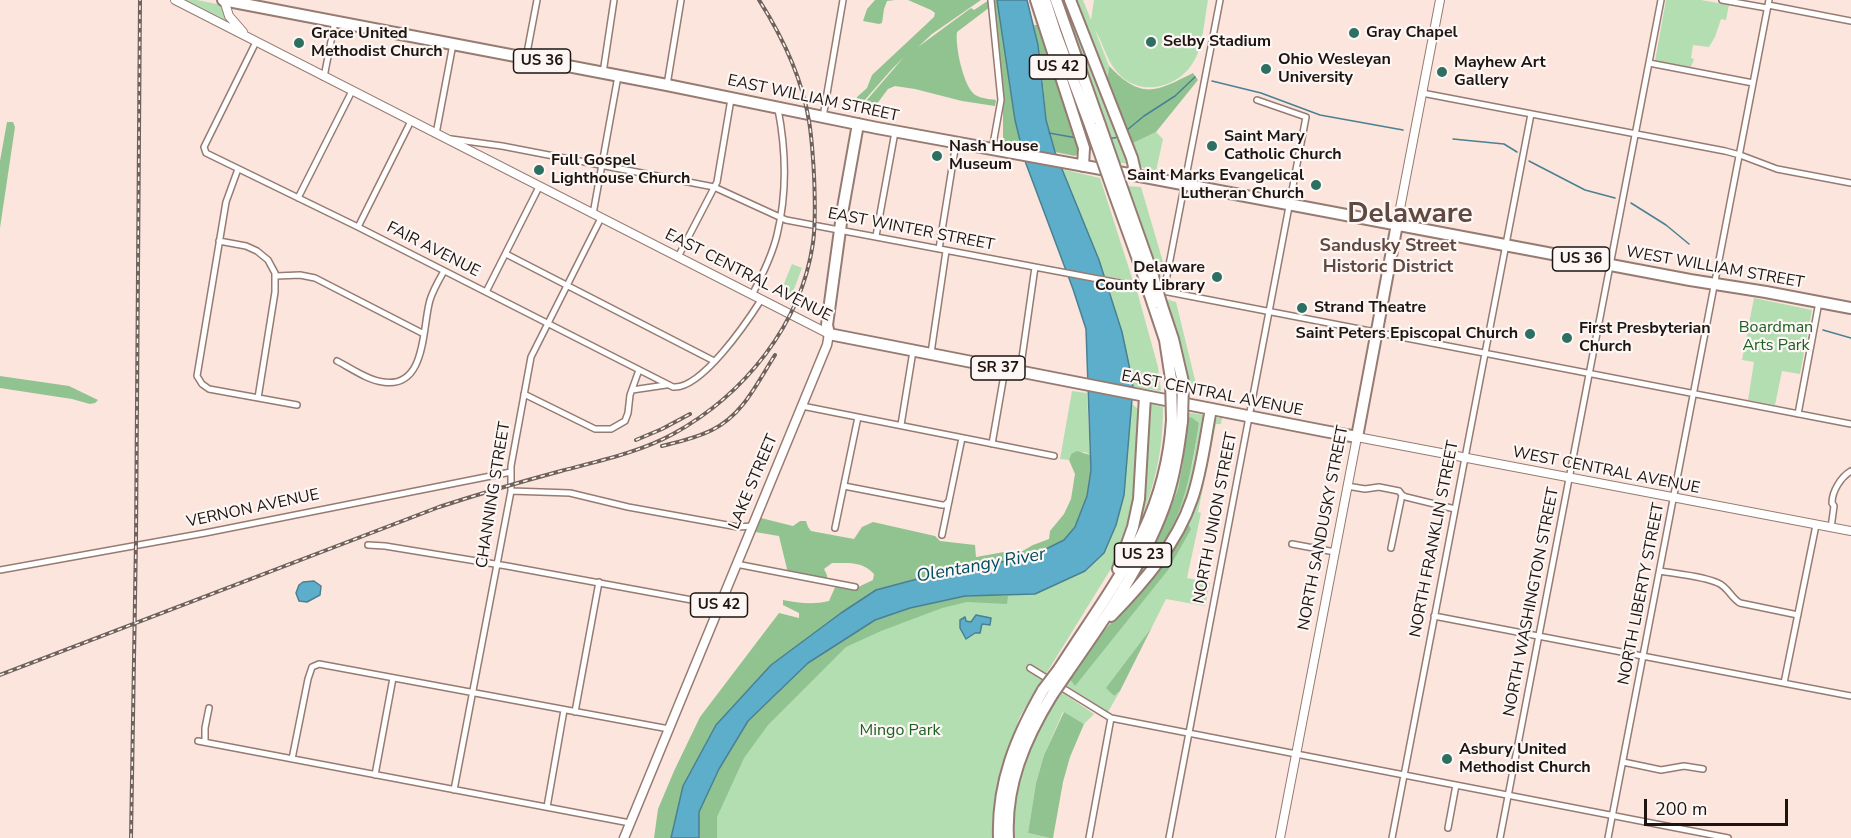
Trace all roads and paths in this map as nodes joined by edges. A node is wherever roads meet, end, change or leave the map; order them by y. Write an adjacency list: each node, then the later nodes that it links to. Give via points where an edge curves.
1 (175, 0): 19 (main road, EAST CENTRAL AVENUE / SR 37)
2 (224, 0): 17 (highway, EAST WILLIAM STREET / US 36); 19 (main road, SR 37, via 233,23)
3 (537, 0): 21 (street)
4 (614, 0): 23 (street)
5 (681, 0): 27 (street)
6 (843, 0): 34 (street)
7 (991, 0): 43 (street, via 1001,100)
8 (1036, 0): 46 (highway, US 42, via 1081,138)
9 (1045, 0): 37 (highway, US 23)
10 (1056, 0): 37 (highway, US 23)
11 (1070, 0): 48 (highway, US 42)
12 (1220, 0): 50 (street)
13 (1440, 0): 29 (main road)
14 (1661, 0): 22 (street, NORTH WASHINGTON STREET)
15 (1722, 0): 16 (street)
16 (1768, 4): 18 (street); 26 (street, NORTH LIBERTY STREET)
17 (334, 21): 20 (highway, EAST WILLIAM STREET / US 36); 25 (street)
18 (1851, 21)
19 (256, 42): 25 (main road, EAST CENTRAL AVENUE / SR 37); 47 (street, FAIR AVENUE, via 204,149)
20 (453, 44): 21 (highway, EAST WILLIAM STREET / US 36); 39 (street)
21 (526, 58): 23 (highway, EAST WILLIAM STREET / US 36)
22 (1649, 63): 26 (street); 40 (street, NORTH WASHINGTON STREET)
23 (603, 73): 24 (highway, EAST WILLIAM STREET / US 36)
24 (618, 76): 27 (highway, EAST WILLIAM STREET / US 36); 45 (street, CHANNING STREET)
25 (324, 77): 28 (main road, EAST CENTRAL AVENUE / SR 37)
26 (1753, 83): 44 (street, NORTH LIBERTY STREET)
27 (668, 85): 30 (highway, EAST WILLIAM STREET / US 36)
28 (352, 91): 35 (main road, EAST CENTRAL AVENUE / SR 37); 53 (street)
29 (1422, 93): 33 (street); 57 (main road)
30 (731, 98): 32 (highway, EAST WILLIAM STREET / US 36); 52 (street)
31 (1257, 100): 54 (street, NORTH UNION STREET, via 1306,117)
32 (778, 107): 34 (highway, EAST WILLIAM STREET / US 36); 56 (street, via 784,157)
33 (1531, 114): 40 (street); 62 (street, NORTH FRANKLIN STREET)
34 (823, 117): 36 (highway, EAST WILLIAM STREET / US 36)
35 (411, 121): 39 (main road, EAST CENTRAL AVENUE / SR 37); 58 (street)
36 (858, 124): 38 (highway, EAST WILLIAM STREET / US 36); 59 (highway, LAKE STREET / US 42)
37 (1095, 125): 105 (highway, US 23, bridge, via 1157,305 1177,380)
38 (895, 132): 42 (highway, EAST WILLIAM STREET / US 36); 60 (street)
39 (436, 134): 41 (main road, EAST CENTRAL AVENUE / SR 37)
40 (1635, 134): 44 (street); 67 (street, NORTH WASHINGTON STREET)
41 (446, 139): 45 (street, EAST WINTER STREET); 51 (main road, EAST CENTRAL AVENUE / SR 37)
42 (957, 143): 43 (highway, EAST WILLIAM STREET / US 36); 63 (street)
43 (992, 150): 46 (highway, EAST WILLIAM STREET / US 36)
44 (1740, 154): 49 (street, via 1777,169); 72 (street, NORTH LIBERTY STREET)
45 (602, 166): 52 (street, EAST WINTER STREET); 55 (street, CHANNING STREET)
46 (1083, 166): 48 (highway, EAST WILLIAM STREET / US 36)
47 (238, 169): 53 (street, FAIR AVENUE); 61 (street, via 228,195)
48 (1136, 175): 50 (highway, EAST WILLIAM STREET / US 36)
49 (1851, 183)
50 (1185, 185): 54 (highway, EAST WILLIAM STREET / US 36); 73 (street)
51 (539, 187): 55 (main road, EAST CENTRAL AVENUE / SR 37); 65 (street)
52 (714, 187): 56 (street, EAST WINTER STREET); 66 (street)
53 (298, 198): 58 (street, FAIR AVENUE)
54 (1289, 204): 57 (highway, EAST WILLIAM STREET / US 36); 79 (street, NORTH UNION STREET)
55 (597, 216): 66 (main road, EAST CENTRAL AVENUE / SR 37); 71 (street, CHANNING STREET)
56 (781, 218): 59 (street, EAST WINTER STREET); 75 (street)
57 (1397, 224): 62 (highway, WEST WILLIAM STREET / US 36); 81 (highway, NORTH SANDUSKY STREET)
58 (358, 227): 69 (street, FAIR AVENUE)
59 (840, 229): 60 (street, EAST WINTER STREET); 83 (highway, LAKE STREET / US 42)
60 (876, 236): 63 (street, EAST WINTER STREET)
61 (219, 241): 70 (street, via 257,251 268,260); 98 (street, via 197,376 207,388)
62 (1506, 245): 67 (highway, WEST WILLIAM STREET / US 36); 85 (street, NORTH FRANKLIN STREET)
63 (939, 249): 64 (street, EAST WINTER STREET)
64 (946, 250): 68 (street, EAST WINTER STREET); 86 (street)
65 (506, 254): 71 (street); 74 (street)
66 (678, 257): 75 (main road, EAST CENTRAL AVENUE / SR 37)
67 (1610, 265): 72 (highway, WEST WILLIAM STREET / US 36); 92 (street, NORTH WASHINGTON STREET)
68 (1035, 267): 73 (street, EAST WINTER STREET); 91 (street)
69 (444, 271): 74 (street, FAIR AVENUE); 82 (street, via 430,301)
70 (276, 276): 82 (street, via 315,278); 98 (street)
71 (566, 285): 80 (street, CHANNING STREET); 87 (street)
72 (1715, 285): 77 (highway, WEST WILLIAM STREET / US 36); 96 (street, NORTH LIBERTY STREET)
73 (1164, 291): 79 (street, EAST WINTER STREET)
74 (486, 292): 80 (street, FAIR AVENUE)
75 (752, 296): 76 (main road, EAST CENTRAL AVENUE / SR 37)
76 (761, 300): 83 (main road, EAST CENTRAL AVENUE / SR 37); 87 (street)
77 (1819, 302): 78 (highway, WEST WILLIAM STREET / US 36); 102 (street)
78 (1851, 308)
79 (1268, 312): 81 (street, EAST WINTER STREET); 103 (street, NORTH UNION STREET)
80 (547, 323): 90 (street, FAIR AVENUE); 95 (street, CHANNING STREET, via 531,357)
81 (1377, 333): 85 (street, EAST WINTER STREET); 108 (highway, NORTH SANDUSKY STREET)
82 (424, 334): 88 (street, via 417,364 398,381 376,381)
83 (829, 334): 84 (highway, EAST CENTRAL AVENUE / SR 37); 100 (main road, LAKE STREET / US 42)
84 (913, 351): 86 (highway, EAST CENTRAL AVENUE / SR 37); 107 (street)
85 (1485, 353): 92 (street, EAST WINTER STREET); 112 (street, NORTH FRANKLIN STREET)
86 (931, 355): 89 (highway, EAST CENTRAL AVENUE / SR 37)
87 (714, 360): 93 (street, via 685,386)
88 (337, 361)
89 (1005, 369): 91 (highway, EAST CENTRAL AVENUE / SR 37); 110 (street)
90 (639, 370): 93 (street, FAIR AVENUE); 94 (street)
91 (1020, 372): 97 (highway, EAST CENTRAL AVENUE / SR 37)
92 (1590, 374): 96 (street, EAST WINTER STREET); 115 (street, NORTH WASHINGTON STREET)
93 (668, 385): 94 (street)
94 (632, 390): 95 (street, via 626,419 607,430 595,429)
95 (524, 394): 114 (street, CHANNING STREET)
96 (1694, 394): 102 (street, EAST WINTER STREET); 120 (street, NORTH LIBERTY STREET)
97 (1145, 396): 101 (highway, EAST CENTRAL AVENUE / SR 37); 139 (highway, via 1136,517)
98 (258, 398): 99 (street)
99 (297, 405)
100 (802, 406): 104 (street); 124 (main road, LAKE STREET / US 42)
101 (1211, 409): 103 (highway, EAST CENTRAL AVENUE / SR 37); 143 (highway, via 1196,488 1182,523 1155,565)
102 (1798, 414): 106 (street, EAST WINTER STREET)
103 (1249, 416): 108 (highway, EAST CENTRAL AVENUE / SR 37); 158 (street, NORTH UNION STREET)
104 (858, 417): 107 (street); 116 (street)
105 (1177, 421): 139 (highway, US 23, via 1155,508 1132,556); 143 (highway, US 23, via 1173,474 1159,520)
106 (1851, 424)
107 (901, 425): 109 (street)
108 (1357, 437): 112 (main road, WEST CENTRAL AVENUE / SR 37); 117 (main road, NORTH SANDUSKY STREET)
109 (962, 438): 110 (street); 121 (street)
110 (992, 444): 111 (street)
111 (1054, 456)
112 (1465, 458): 115 (main road, WEST CENTRAL AVENUE / SR 37); 122 (street, NORTH FRANKLIN STREET)
113 (1851, 471): 126 (street, via 1832,493)
114 (511, 472): 118 (street, CHANNING STREET); 135 (street, VERNON AVENUE)
115 (1569, 478): 120 (main road, WEST CENTRAL AVENUE / SR 37); 144 (street, NORTH WASHINGTON STREET)
116 (844, 486): 121 (street, via 942,505); 125 (street)
117 (1347, 486): 119 (street, via 1379,487); 132 (main road, NORTH SANDUSKY STREET)
118 (511, 491): 124 (street, via 570,493 738,527); 133 (street, CHANNING STREET)
119 (1402, 495): 122 (street); 131 (street)
120 (1674, 498): 123 (main road, WEST CENTRAL AVENUE / SR 37); 136 (street, NORTH LIBERTY STREET)
121 (949, 501): 128 (street)
122 (1455, 509): 142 (street, NORTH FRANKLIN STREET)
123 (1816, 525): 126 (main road, WEST CENTRAL AVENUE / SR 37); 141 (street)
124 (752, 526): 134 (main road, LAKE STREET / US 42)
125 (835, 528)
126 (1831, 528): 127 (main road, WEST CENTRAL AVENUE / SR 37)
127 (1851, 531)
128 (942, 536)
129 (1292, 544): 132 (street)
130 (368, 545): 133 (street)
131 (1390, 548)
132 (1335, 552): 161 (main road, NORTH SANDUSKY STREET)
133 (497, 564): 137 (street); 151 (street, CHANNING STREET)
134 (736, 564): 138 (street); 140 (main road, LAKE STREET / US 42)
135 (0, 570)
136 (1660, 571): 141 (street, via 1715,582 1740,603); 145 (street, NORTH LIBERTY STREET)
137 (599, 582): 140 (street); 155 (street)
138 (855, 587)
139 (1102, 602): 147 (highway, US 23)
140 (719, 605): 157 (main road, LAKE STREET / US 42)
141 (1798, 615): 149 (street)
142 (1434, 616): 144 (street); 166 (street, NORTH FRANKLIN STREET)
143 (1096, 632): 147 (highway, US 23)
144 (1539, 636): 145 (street); 169 (street, NORTH WASHINGTON STREET)
145 (1643, 656): 149 (street); 163 (street, NORTH LIBERTY STREET)
146 (1030, 668): 156 (street)
147 (1063, 671): 150 (highway, US 23, bridge)
148 (393, 678): 151 (street); 162 (street, via 313,666); 165 (street)
149 (1784, 683): 152 (street)
150 (1048, 692): 175 (highway, US 23, via 1019,734 1006,769); 176 (highway, US 23, via 1016,772)
151 (473, 693): 154 (street); 168 (street, CHANNING STREET)
152 (1851, 696)
153 (209, 708): 160 (street)
154 (564, 710): 155 (street); 170 (street)
155 (575, 712): 157 (street)
156 (1111, 718): 158 (street); 177 (street)
157 (669, 729): 172 (main road, LAKE STREET / US 42)
158 (1188, 734): 161 (street); 178 (street, NORTH UNION STREET)
159 (198, 741): 160 (street)
160 (206, 742): 162 (street)
161 (1296, 754): 166 (street); 179 (main road, NORTH SANDUSKY STREET)
162 (292, 759): 165 (street)
163 (1623, 762): 164 (street, via 1662,770 1684,766); 171 (street, NORTH LIBERTY STREET)
164 (1702, 769)
165 (375, 775): 168 (street)
166 (1404, 775): 167 (street); 180 (street, NORTH FRANKLIN STREET)
167 (1456, 785): 169 (street); 173 (street)
168 (454, 790): 170 (street)
169 (1508, 795): 171 (street); 181 (street, NORTH WASHINGTON STREET)
170 (547, 807): 172 (street)
171 (1612, 816): 182 (street, NORTH LIBERTY STREET); 183 (street)
172 (630, 823): 174 (main road, LAKE STREET / US 42)
173 (1448, 828)
174 (624, 838)
175 (999, 838)
176 (1008, 838)
177 (1089, 838)
178 (1169, 838)
179 (1280, 838)
180 (1392, 838)
181 (1500, 838)
182 (1608, 838)
183 (1728, 838)

